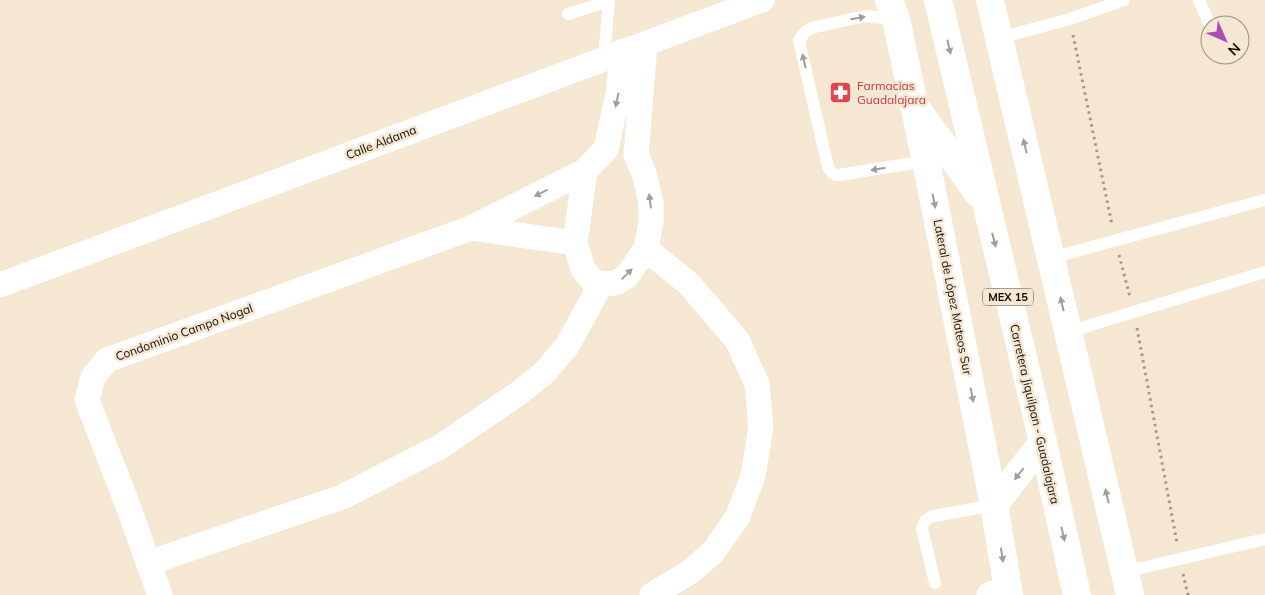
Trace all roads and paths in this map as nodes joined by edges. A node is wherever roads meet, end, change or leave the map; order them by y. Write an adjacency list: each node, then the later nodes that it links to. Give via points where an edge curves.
1 (609, 0): 8 (lane); 11 (lane)
2 (762, 0): 11 (street, Calle Aldama)
3 (938, 0): 18 (main road, Carretera Jiquilpan - Guadalajara / MEX 15, one-way to 18)
4 (990, 0): 10 (main road)
5 (1124, 0): 10 (lane)
6 (1199, 0): 9 (lane)
7 (889, 7): 12 (main road, Lateral de López Mateos Sur); 15 (lane, one-way to 7, via 839,175 828,167 799,41 811,28)
8 (568, 14)
9 (1206, 15)
10 (1000, 38): 22 (main road, one-way to 10)
11 (624, 51): 13 (street, one-way to 13); 14 (street); 24 (street, Calle Aldama)
12 (914, 105): 15 (main road, Lateral de López Mateos Sur); 18 (main road)
13 (606, 149): 14 (street); 16 (street, Condominio Campo Nogal)
14 (636, 155): 21 (street, one-way to 14, via 651,203)
15 (926, 160): 28 (main road, Lateral de López Mateos Sur, one-way to 28)
16 (584, 171): 19 (street, Condominio Campo Nogal, one-way to 19); 20 (street)
17 (1264, 200): 22 (lane)
18 (985, 202): 27 (main road, Carretera Jiquilpan - Guadalajara / MEX 15, one-way to 27)
19 (471, 228): 20 (street, Condominio Campo Nogal); 30 (street, Condominio Campo Nogal, via 107,360 93,377 87,400)
20 (575, 243): 25 (street, via 583,269 592,280)
21 (646, 249): 25 (street, one-way to 21, via 616,283 627,276); 35 (street, via 689,284 737,340 757,384 761,427 753,476 737,518 713,552 690,572)
22 (1051, 258): 26 (main road, one-way to 22)
23 (1265, 272): 26 (lane)
24 (0, 284)
25 (601, 284): 30 (street, via 567,346 544,373 440,447 342,498)
26 (1068, 332): 32 (main road, one-way to 26)
27 (1043, 442): 28 (main road, one-way to 28); 36 (main road, Carretera Jiquilpan - Guadalajara / MEX 15, one-way to 36)
28 (994, 506): 31 (lane, via 934,516 923,522); 33 (main road, Lateral de López Mateos Sur, one-way to 33)
29 (1265, 539): 32 (lane)
30 (148, 562): 34 (street, Condominio Campo Nogal)
31 (935, 583)
32 (1127, 583)
33 (1002, 593)
34 (160, 595)
35 (652, 595)
36 (1077, 595)

